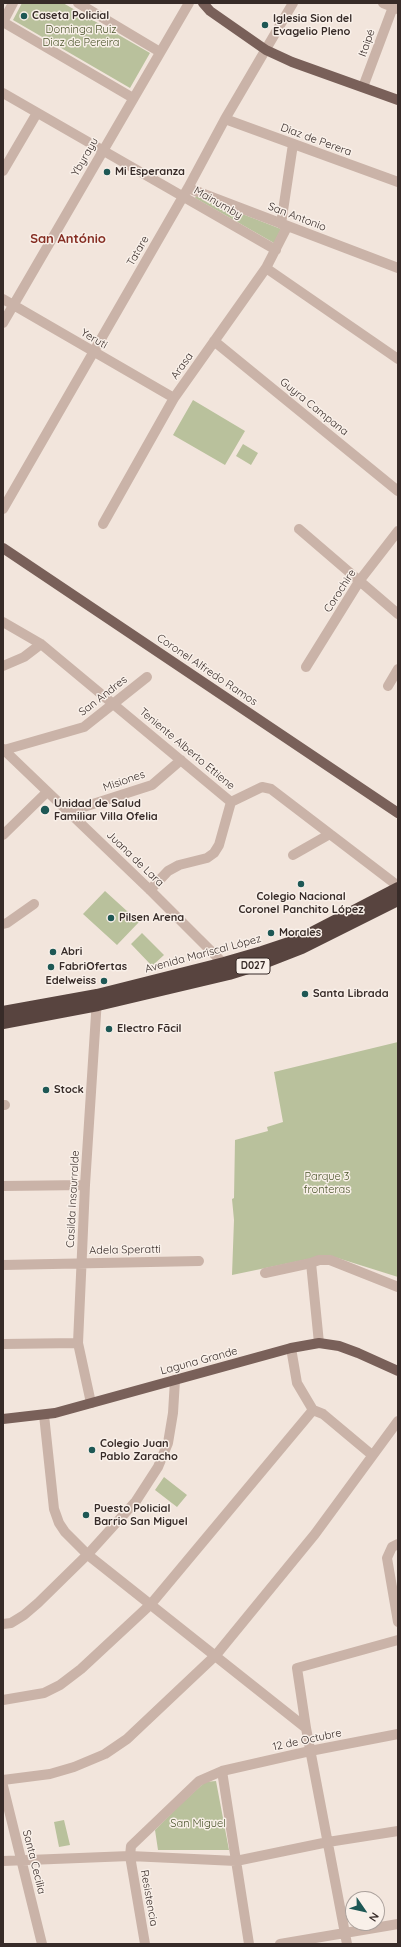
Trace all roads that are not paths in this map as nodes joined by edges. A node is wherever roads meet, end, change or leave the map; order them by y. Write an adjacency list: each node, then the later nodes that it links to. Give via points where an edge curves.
1 (13, 3): 8 (street)
2 (78, 3): 10 (street)
3 (189, 3): 10 (street, Ybyrayu)
4 (203, 3): 9 (main road, via 210,11)
5 (293, 3): 9 (street, Tatare)
6 (383, 3): 7 (street)
7 (396, 8): 11 (street, Itaipé)
8 (3, 22): 13 (street)
9 (266, 50): 11 (main road); 16 (street, Tatare)
10 (160, 52): 13 (street, Ybyrayu)
11 (363, 87): 14 (main road)
12 (3, 93): 15 (street, Mainumby)
13 (134, 98): 18 (street, Ybyrayu)
14 (398, 100)
15 (37, 113): 18 (street, Mainumby); 19 (street)
16 (225, 119): 17 (street, Diaz de Perera); 21 (street, Tatare)
17 (293, 144): 20 (street, Diaz de Perera); 22 (street, Arasa)
18 (102, 150): 21 (street, Mainumby); 27 (street, Ybyrayu)
19 (3, 171)
20 (398, 182)
21 (186, 192): 22 (street, San Antonio); 23 (street, Mainumby); 30 (street, Tatare)
22 (284, 225): 23 (street, Arasa); 25 (street, San Antonio)
23 (276, 250): 24 (street, Arasa)
24 (266, 268): 29 (street, Arasa); 31 (street)
25 (398, 268)
26 (3, 299): 27 (street, Yeruti)
27 (14, 305): 28 (street, Ybyrayu); 30 (street, Yeruti)
28 (3, 323)
29 (214, 341): 32 (street, Arasa); 33 (street, Guyra Campana)
30 (93, 353): 32 (street, Yeruti); 34 (street, Tatare)
31 (398, 359)
32 (174, 398): 35 (street, Arasa)
33 (398, 491)
34 (3, 509)
35 (103, 524)
36 (299, 529): 39 (street)
37 (398, 531): 39 (street, Corochire)
38 (3, 548): 54 (main road, Coronel Alfredo Ramos)
39 (360, 580): 40 (street); 44 (street, Corochire)
40 (398, 614)
41 (3, 622): 42 (street, Teniente Alberto Ettiene)
42 (41, 644): 43 (street, via 24,657); 48 (street, Teniente Alberto Ettiene)
43 (3, 666)
44 (306, 667)
45 (398, 669): 47 (street)
46 (147, 677): 48 (street, San Andres)
47 (388, 686)
48 (113, 702): 49 (street, San Andres, via 84,727); 50 (street, Teniente Alberto Ettiene)
49 (3, 749): 51 (street, Juana de Lara)
50 (181, 760): 52 (street, Teniente Alberto Ettiene); 53 (street, Misiones, via 152,785)
51 (47, 792): 53 (street, Juana de Lara); 56 (street)
52 (231, 802): 55 (street, Teniente Alberto Ettiene, via 266,787); 59 (street, via 219,845 214,853 207,858 178,865 168,871)
53 (68, 812): 59 (street, Juana de Lara)
54 (398, 813)
55 (330, 834): 57 (street); 58 (street, Teniente Alberto Ettiene)
56 (3, 835)
57 (293, 856)
58 (398, 887): 63 (highway, Avenida Mariscal López / D027, via 298,940)
59 (150, 890): 63 (street, Juana de Lara)
60 (398, 900): 63 (highway, Avenida Mariscal López / D027, via 302,948)
61 (34, 904): 62 (street)
62 (3, 924)
63 (228, 968): 64 (highway, Avenida Mariscal López / D027)
64 (98, 1000): 65 (highway, Avenida Mariscal López / D027); 68 (street, Casilda Insaurralde)
65 (54, 1008): 66 (highway, Avenida Mariscal López / D027); 67 (highway, Avenida Mariscal López / D027)
66 (3, 1012)
67 (3, 1023)
68 (85, 1185): 69 (street); 71 (street, Casilda Insaurralde)
69 (3, 1186)
70 (199, 1261): 71 (street, Adela Speratti)
71 (82, 1263): 73 (street, Adela Speratti); 76 (street, Casilda Insaurralde)
72 (310, 1263): 74 (street); 75 (street, via 330,1260); 77 (street)
73 (3, 1265)
74 (265, 1273)
75 (398, 1288)
76 (78, 1343): 78 (street); 82 (street, Casilda Insaurralde)
77 (319, 1343): 79 (main road, Laguna Grande); 80 (main road, Laguna Grande, via 339,1346)
78 (3, 1344)
79 (291, 1348): 81 (main road, Laguna Grande); 83 (street, via 298,1384)
80 (398, 1371)
81 (175, 1380): 82 (main road, Laguna Grande); 89 (street, via 168,1443 158,1468 136,1501)
82 (91, 1403): 84 (main road, Laguna Grande)
83 (313, 1410): 87 (street, via 334,1422); 90 (street)
84 (44, 1415): 85 (main road, Laguna Grande); 89 (street, via 54,1509 65,1532)
85 (3, 1419)
86 (398, 1421): 87 (street)
87 (372, 1455): 94 (street, via 315,1534)
88 (398, 1544): 91 (street, via 392,1547 387,1558)
89 (88, 1555): 90 (street); 92 (street, via 24,1615)
90 (151, 1604): 94 (street); 95 (street, via 81,1669 60,1685 44,1693)
91 (398, 1622)
92 (3, 1624)
93 (398, 1640): 96 (street, via 297,1668)
94 (216, 1655): 96 (street); 100 (street, via 127,1739 105,1754 50,1774)
95 (3, 1700)
96 (306, 1728): 98 (street)
97 (398, 1734): 98 (street, 12 de Octubre)
98 (310, 1751): 99 (street, 12 de Octubre); 103 (street)
99 (222, 1771): 104 (street, 12 de Octubre, via 199,1781 131,1846); 107 (street)
100 (3, 1780)
101 (3, 1786): 105 (street, Santa Cecilia)
102 (398, 1831): 103 (street)
103 (328, 1842): 107 (street); 109 (street)
104 (130, 1856): 105 (street); 107 (street); 111 (street, Resistencia)
105 (21, 1860): 106 (street); 110 (street, Santa Cecilia)
106 (3, 1861)
107 (236, 1861): 112 (street)
108 (398, 1924): 109 (street)
109 (345, 1932): 113 (street); 114 (street)
110 (42, 1944)
111 (145, 1944)
112 (249, 1944)
113 (280, 1944)
114 (347, 1944)

